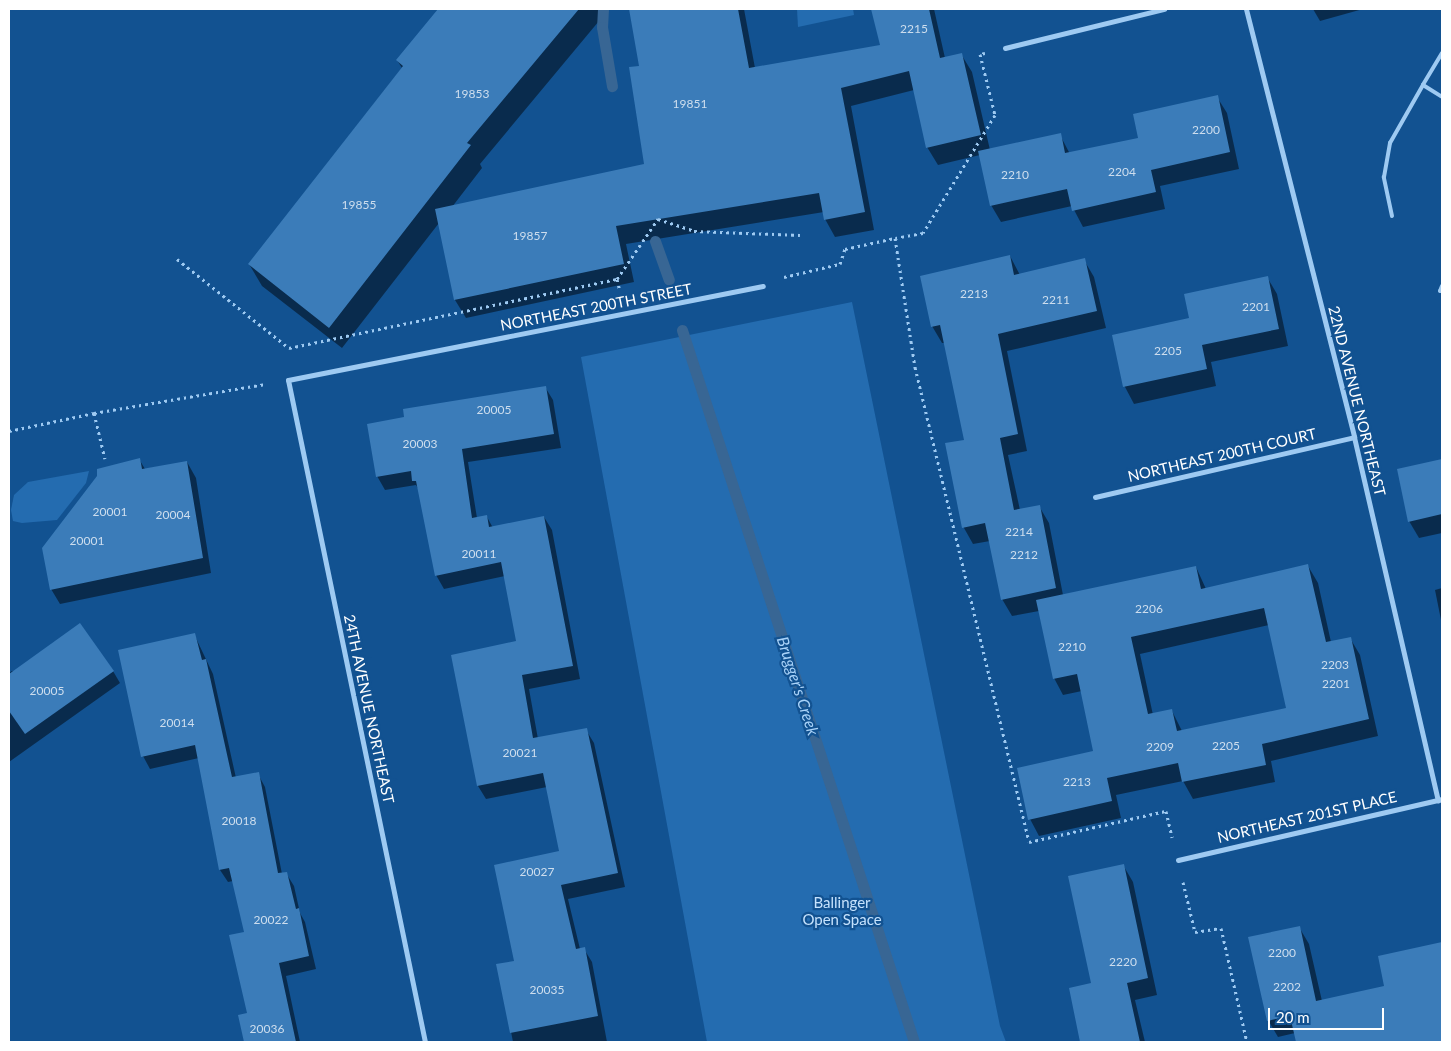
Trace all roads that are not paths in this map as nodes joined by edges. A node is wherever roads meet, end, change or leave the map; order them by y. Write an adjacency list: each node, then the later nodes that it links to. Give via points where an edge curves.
1 (1164, 9): 3 (street)
2 (1246, 9): 12 (street, 22ND AVENUE NORTHEAST)
3 (1005, 48)
4 (1442, 53): 5 (lane)
5 (1422, 85): 6 (lane); 7 (lane, via 1390,143 1384,177)
6 (1442, 97)
7 (1392, 216)
8 (763, 286): 11 (street, NORTHEAST 200TH STREET)
9 (1442, 286): 10 (lane)
10 (1442, 291)
11 (288, 380): 16 (street, 24TH AVENUE NORTHEAST)
12 (1354, 438): 13 (street, NORTHEAST 200TH COURT); 14 (street, 22ND AVENUE NORTHEAST)
13 (1094, 497)
14 (1440, 799): 15 (street, NORTHEAST 201ST PLACE)
15 (1178, 860)
16 (425, 1042)

